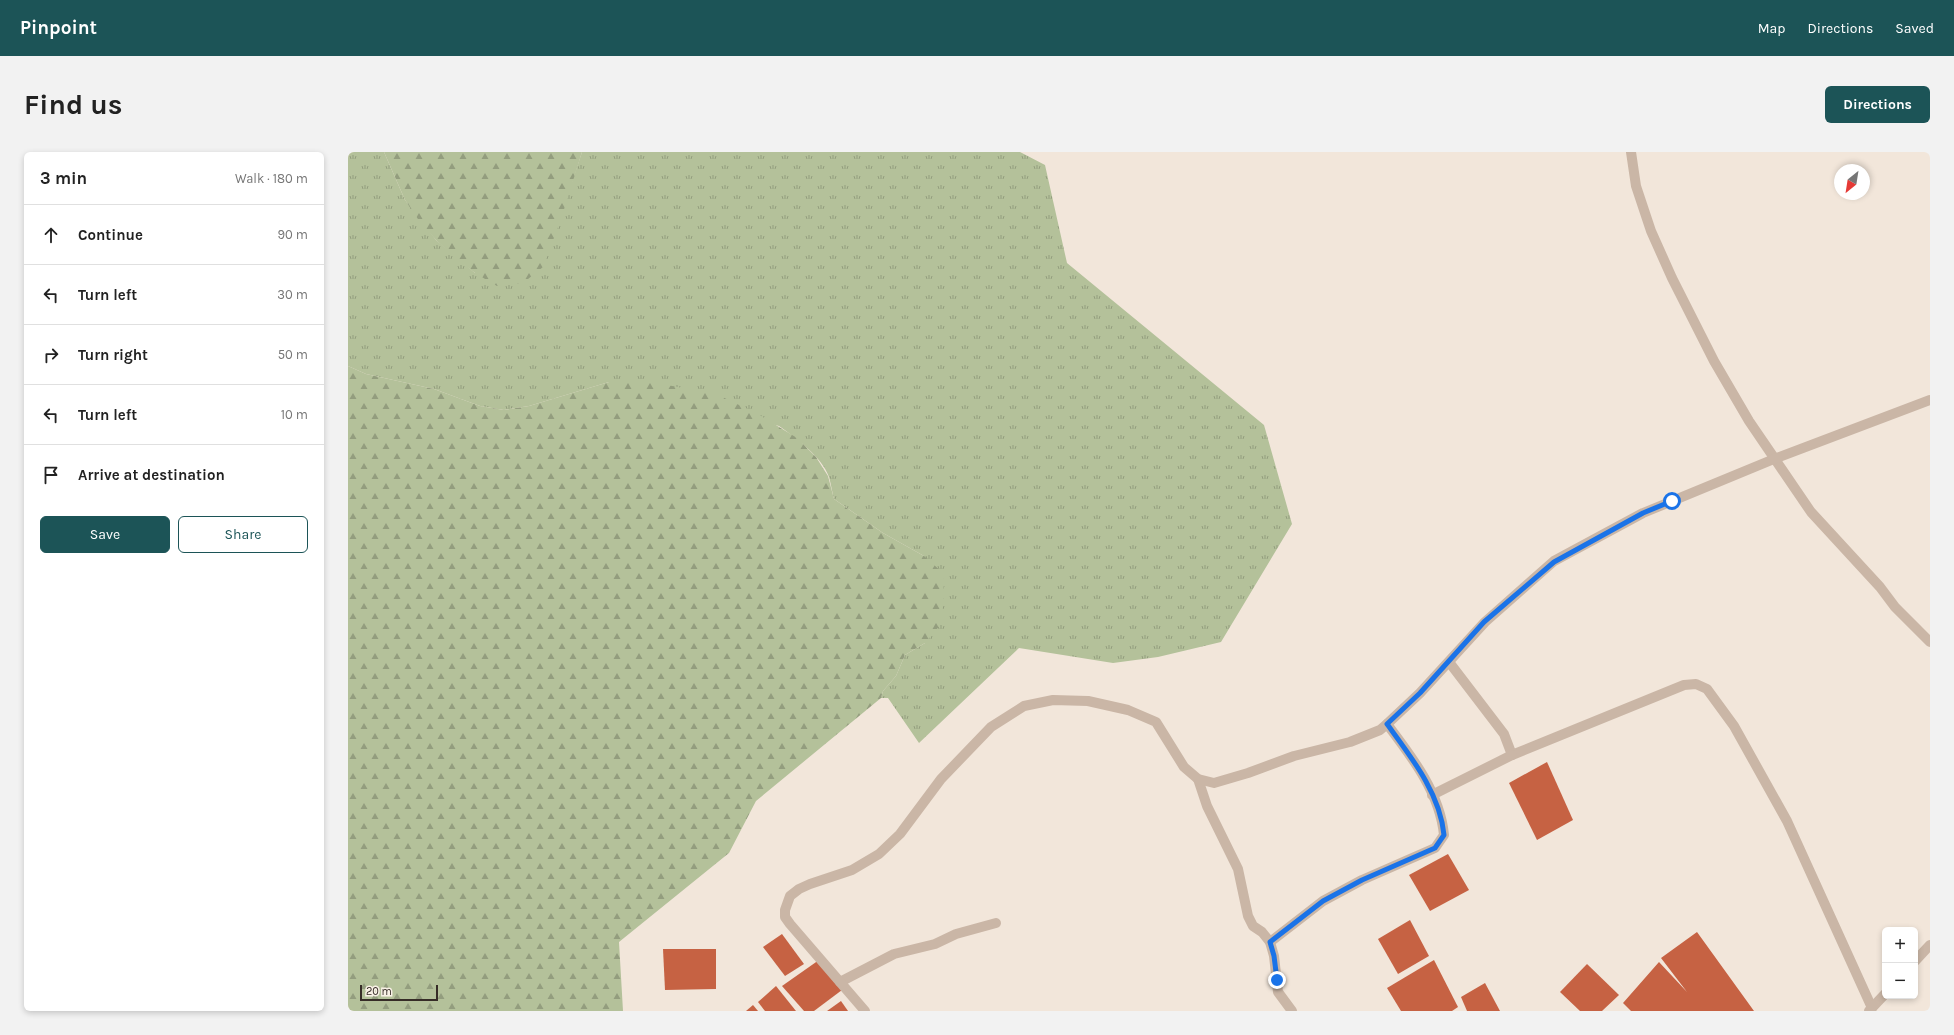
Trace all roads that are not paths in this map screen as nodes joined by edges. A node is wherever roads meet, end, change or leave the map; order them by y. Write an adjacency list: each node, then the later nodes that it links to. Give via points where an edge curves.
1 (1631, 152): 3 (street, via 1636,186 1651,231 1672,278 1714,361)
2 (1930, 400): 3 (street)
3 (1774, 459): 4 (street, via 1811,512); 5 (street, via 1643,513 1554,562 1484,622)
4 (1930, 642)
5 (1449, 662): 6 (street); 7 (street, via 1504,734)
6 (1387, 724): 8 (street, via 1380,730 1350,742 1294,756 1226,780 1214,782); 9 (street, via 1418,765)
7 (1512, 755): 9 (street); 16 (street, via 1684,685 1696,684 1707,688 1734,726 1787,821)
8 (1198, 779): 11 (street, via 1207,806 1238,869 1248,916); 14 (street, via 1184,767 1156,722 1128,710 1088,701 1053,700 1024,706 991,727 941,779 900,834 879,854 852,870 810,884 790,896 785,917)
9 (1432, 795): 11 (street, via 1443,817 1444,835 1435,848 1362,880 1323,901)
10 (996, 923): 14 (street, via 956,934 935,944 894,954)
11 (1270, 942): 18 (street, via 1278,992)
12 (1930, 945): 13 (street)
13 (1918, 958)
14 (840, 982): 17 (street)
15 (1882, 997): 16 (street)
16 (1871, 1010)
17 (864, 1011)
18 (1292, 1011)

